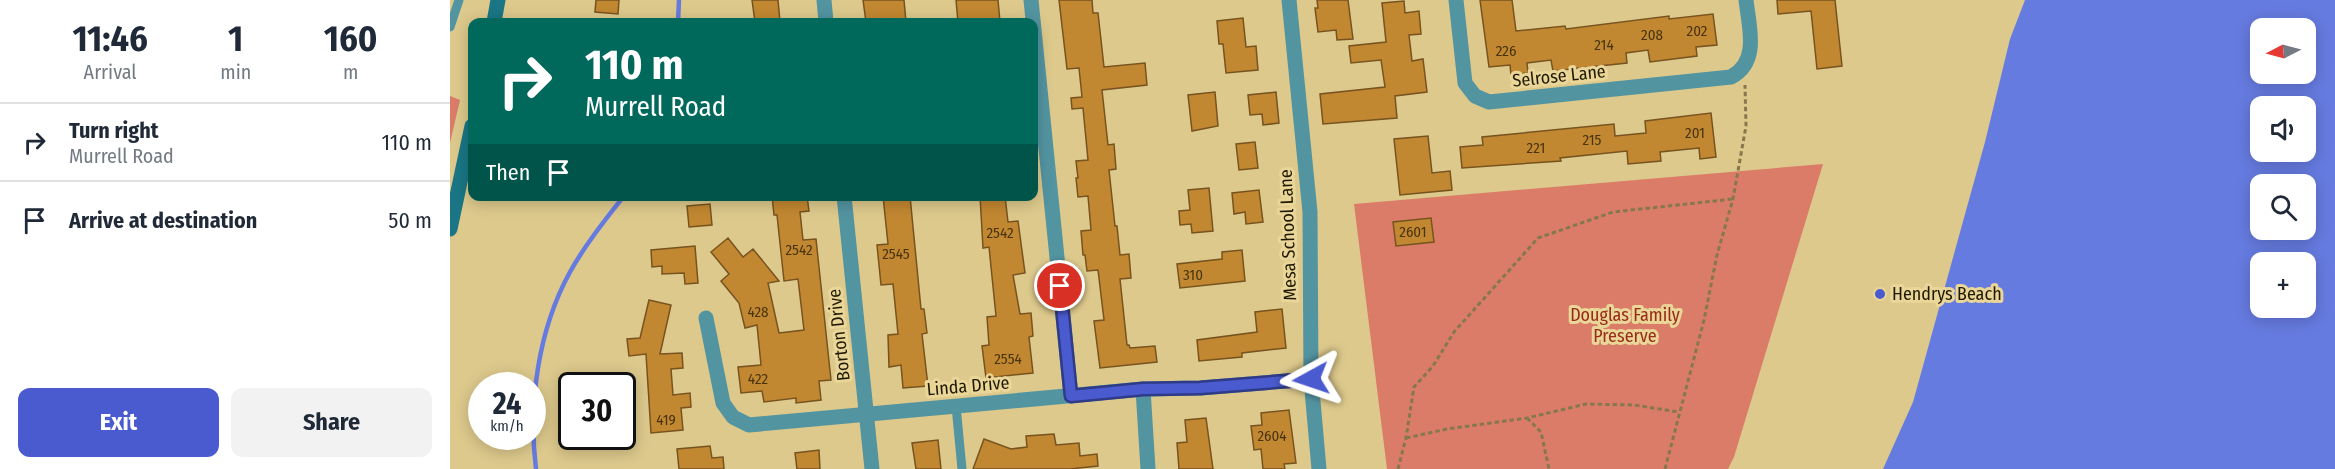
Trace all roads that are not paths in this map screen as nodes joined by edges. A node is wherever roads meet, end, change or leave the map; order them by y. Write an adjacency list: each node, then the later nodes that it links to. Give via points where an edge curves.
1 (459, 0): 11 (lane)
2 (498, 0): 8 (main road)
3 (824, 0): 9 (street)
4 (1031, 0): 10 (street)
5 (1289, 0): 17 (street, Mesa School Lane, via 1310,212)
6 (1456, 0): 7 (street, Selrose Lane, via 1466,83 1475,96 1489,102 1724,79 1738,74 1750,54)
7 (1746, 0)
8 (495, 18)
9 (826, 18)
10 (1033, 18)
11 (450, 27)
12 (1038, 69): 19 (street)
13 (468, 145): 15 (main road)
14 (845, 201): 21 (street, Borton Drive)
15 (450, 230)
16 (706, 318): 21 (street, Linda Drive, via 723,403 741,422 758,425)
17 (1311, 379): 18 (street, Linda Drive); 25 (street, Mesa School Lane)
18 (1143, 389): 19 (street, Linda Drive); 24 (street)
19 (1071, 396): 20 (street, Linda Drive)
20 (956, 406): 21 (street, Linda Drive); 23 (lane)
21 (866, 414): 22 (street, Borton Drive)
22 (872, 469)
23 (962, 469)
24 (1148, 469)
25 (1319, 469)

